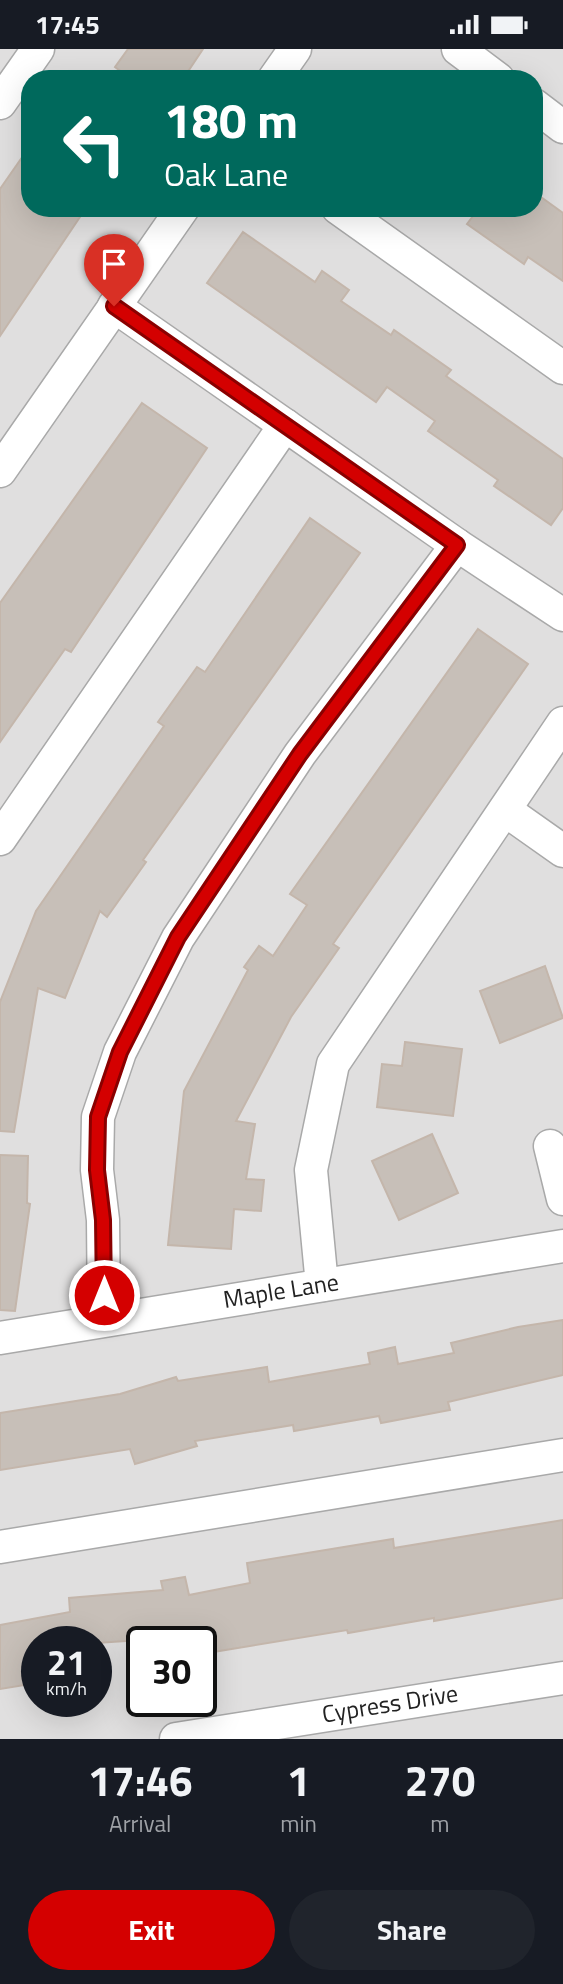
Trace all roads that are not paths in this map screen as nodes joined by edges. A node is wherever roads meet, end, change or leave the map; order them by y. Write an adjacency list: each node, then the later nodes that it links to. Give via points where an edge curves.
1 (38, 49): 4 (street)
2 (295, 49): 5 (street)
3 (458, 49): 6 (street)
4 (23, 70)
5 (280, 70)
6 (486, 70)
7 (21, 73): 8 (street)
8 (0, 103)
9 (543, 112): 10 (street)
10 (563, 127)
11 (177, 217): 13 (street)
12 (351, 217): 14 (street)
13 (114, 306): 15 (street); 16 (street)
14 (563, 367)
15 (285, 425): 17 (street); 21 (street)
16 (0, 471)
17 (457, 545): 18 (street); 27 (street, via 292,766 178,937 120,1052 98,1117)
18 (563, 615)
19 (563, 723): 20 (street)
20 (505, 810): 22 (street); 26 (street, via 333,1064 311,1170)
21 (0, 839)
22 (563, 851)
23 (550, 1146): 24 (street)
24 (563, 1199)
25 (563, 1246): 26 (street, Maple Lane)
26 (322, 1285): 27 (street, Maple Lane)
27 (104, 1320): 28 (street, Maple Lane)
28 (0, 1338)
29 (563, 1455): 30 (street)
30 (0, 1547)
31 (563, 1678): 32 (street, Cypress Drive)
32 (176, 1739)

